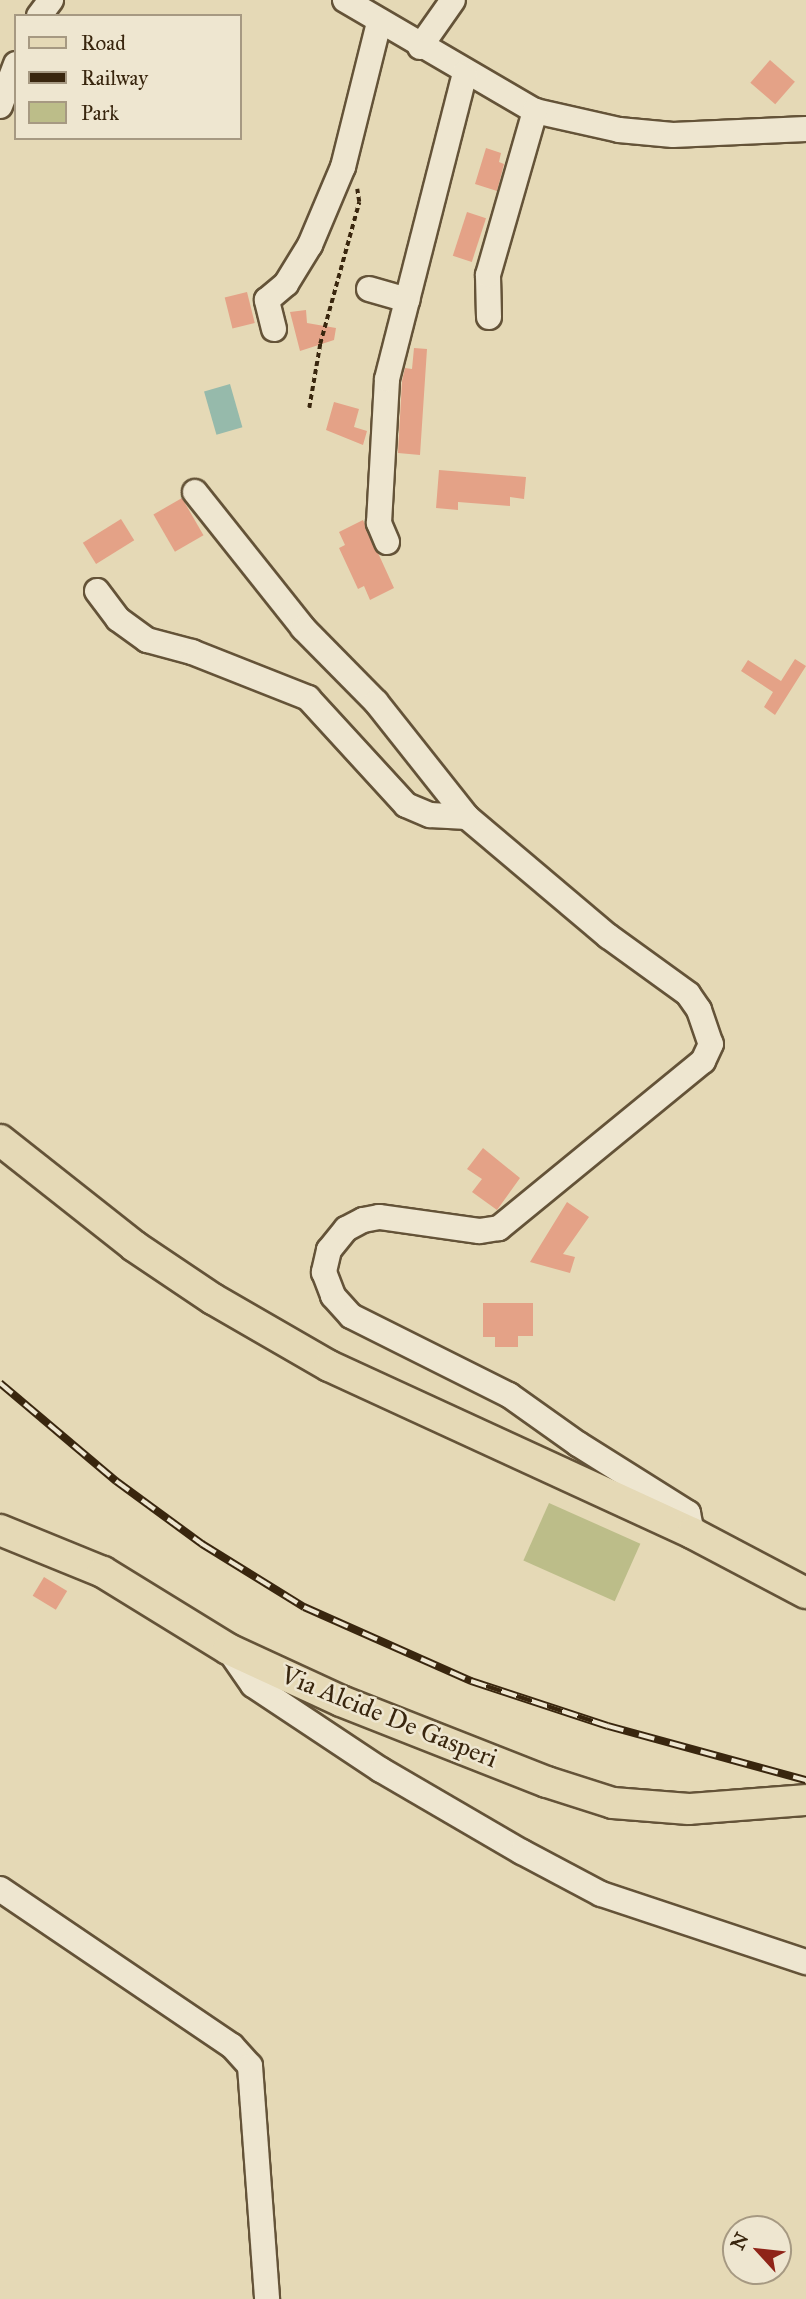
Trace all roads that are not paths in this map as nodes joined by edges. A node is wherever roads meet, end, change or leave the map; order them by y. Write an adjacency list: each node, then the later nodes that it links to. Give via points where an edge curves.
1 (345, 0): 3 (street)
2 (453, 0): 4 (street)
3 (379, 23): 4 (street); 13 (street, via 343,167 310,245 286,284 267,300)
4 (420, 47): 6 (street)
5 (14, 69): 7 (street)
6 (465, 74): 8 (street); 11 (street)
7 (0, 106)
8 (535, 111): 9 (street, via 618,130 673,135); 12 (street, via 488,275)
9 (806, 129)
10 (369, 289): 11 (street)
11 (407, 300): 15 (street, via 387,379 379,523)
12 (489, 317)
13 (274, 329)
14 (195, 492): 17 (street, via 303,628 376,702)
15 (387, 542)
16 (97, 591): 17 (street, via 118,619 147,640 203,656 308,698 406,805 430,815)
17 (467, 817): 20 (street, via 608,936 688,994 699,1010 710,1044 703,1061 499,1228 479,1231 379,1217 363,1220 345,1228 329,1250 324,1272 333,1296 351,1316 509,1395 688,1513)
18 (0, 1140): 20 (main road, via 134,1246 213,1299 317,1359)
19 (0, 1530): 22 (main road, Via Alcide De Gasperi, via 103,1572)
20 (692, 1533): 21 (main road)
21 (806, 1593)
22 (228, 1649): 23 (main road, Via Alcide De Gasperi, via 341,1701 613,1802 689,1809); 25 (street, via 253,1685 381,1770 522,1852 601,1894)
23 (806, 1800)
24 (0, 1889): 26 (street, via 232,2046 250,2066)
25 (806, 1962)
26 (267, 2299)

